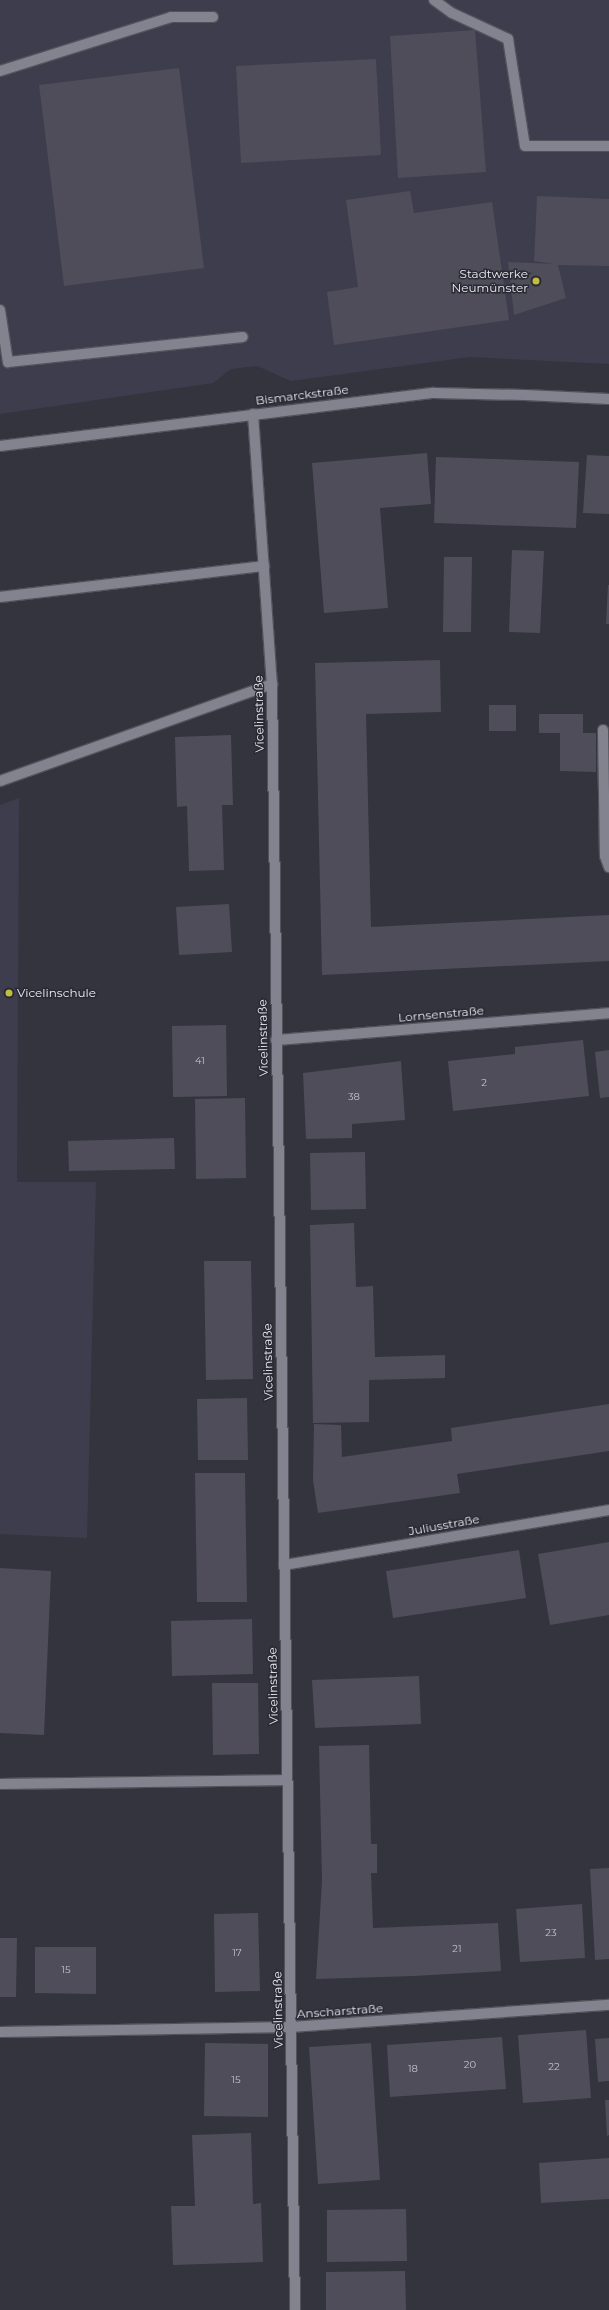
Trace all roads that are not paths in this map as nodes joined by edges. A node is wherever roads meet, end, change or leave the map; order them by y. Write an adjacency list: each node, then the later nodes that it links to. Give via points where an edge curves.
1 (434, 0): 4 (street, via 452,13 508,39 525,146)
2 (213, 17): 3 (street, via 171,17)
3 (0, 71)
4 (609, 146)
5 (0, 310): 7 (street)
6 (243, 337): 7 (street)
7 (4, 363)
8 (609, 399): 9 (street, Bismarckstraße, via 524,394 434,393)
9 (253, 414): 10 (street, Bismarckstraße); 11 (street, Vicelinstraße)
10 (0, 446)
11 (264, 566): 12 (street); 13 (street, Vicelinstraße)
12 (0, 597)
13 (272, 684): 15 (street); 18 (street, Vicelinstraße)
14 (603, 730): 16 (street, via 605,856)
15 (0, 781)
16 (609, 867)
17 (609, 1013): 18 (street, Lornsenstraße)
18 (276, 1040): 20 (street, Vicelinstraße)
19 (609, 1510): 20 (street, Juliusstraße)
20 (284, 1565): 21 (street, Vicelinstraße)
21 (288, 1780): 22 (street); 24 (street, Vicelinstraße)
22 (0, 1784)
23 (609, 2005): 24 (street, Anscharstraße)
24 (291, 2027): 25 (street, Anscharstraße); 26 (street, Vicelinstraße)
25 (0, 2032)
26 (295, 2310)

